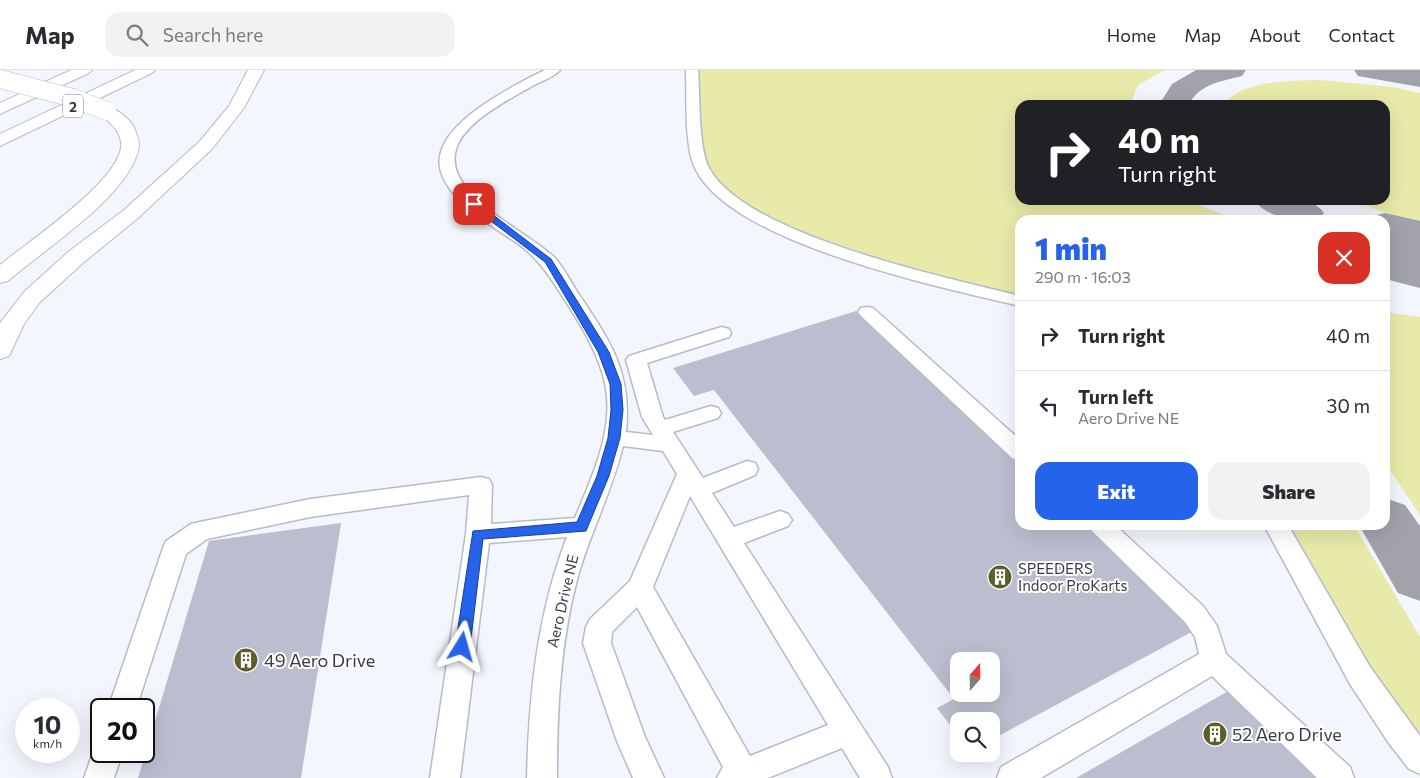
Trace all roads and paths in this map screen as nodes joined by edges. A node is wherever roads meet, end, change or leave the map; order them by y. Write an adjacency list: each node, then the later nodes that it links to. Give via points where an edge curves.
1 (84, 70): 7 (highway, 2)
2 (147, 70): 8 (highway, 2)
3 (256, 70): 15 (highway, via 236,108 206,145 131,214 32,297 12,323)
4 (554, 70): 17 (street, Aero Drive NE, via 505,96 463,128 448,152 447,169 458,188 474,204 548,260 604,352)
5 (692, 70): 12 (street, via 702,169 729,200 780,229 845,254)
6 (0, 79): 9 (highway, bridge, via 73,98 107,111 125,126 130,137 127,160 121,171 92,202)
7 (0, 109)
8 (0, 141)
9 (63, 225): 10 (highway); 11 (highway)
10 (0, 260)
11 (0, 276)
12 (1015, 300)
13 (867, 312): 21 (street)
14 (722, 333): 16 (street)
15 (0, 351)
16 (636, 360): 17 (street); 19 (street, via 653,417)
17 (610, 369): 20 (street, Aero Drive NE, via 616,384)
18 (711, 413): 19 (street)
19 (665, 437): 20 (street); 23 (street)
20 (614, 438): 25 (street, Aero Drive NE, via 603,476)
21 (1015, 448)
22 (747, 469): 23 (street)
23 (693, 482): 29 (street); 30 (street)
24 (780, 520): 29 (street)
25 (581, 527): 28 (street); 39 (street, Aero Drive NE, via 564,582 550,655)
26 (1105, 530): 31 (street, via 1194,614 1208,634)
27 (1279, 530): 34 (street, via 1350,662)
28 (478, 534): 32 (street, via 481,485 310,508 200,531 175,548); 38 (street)
29 (729, 539): 33 (street)
30 (640, 588): 36 (street); 40 (street, via 599,627 597,643 632,741)
31 (1214, 660): 42 (street); 43 (street)
32 (126, 698)
33 (848, 731): 36 (street); 41 (street)
34 (1420, 760)
35 (104, 763): 37 (street)
36 (737, 776)
37 (99, 778)
38 (445, 778)
39 (542, 778)
40 (649, 778)
41 (877, 778)
42 (1012, 778)
43 (1339, 778)

